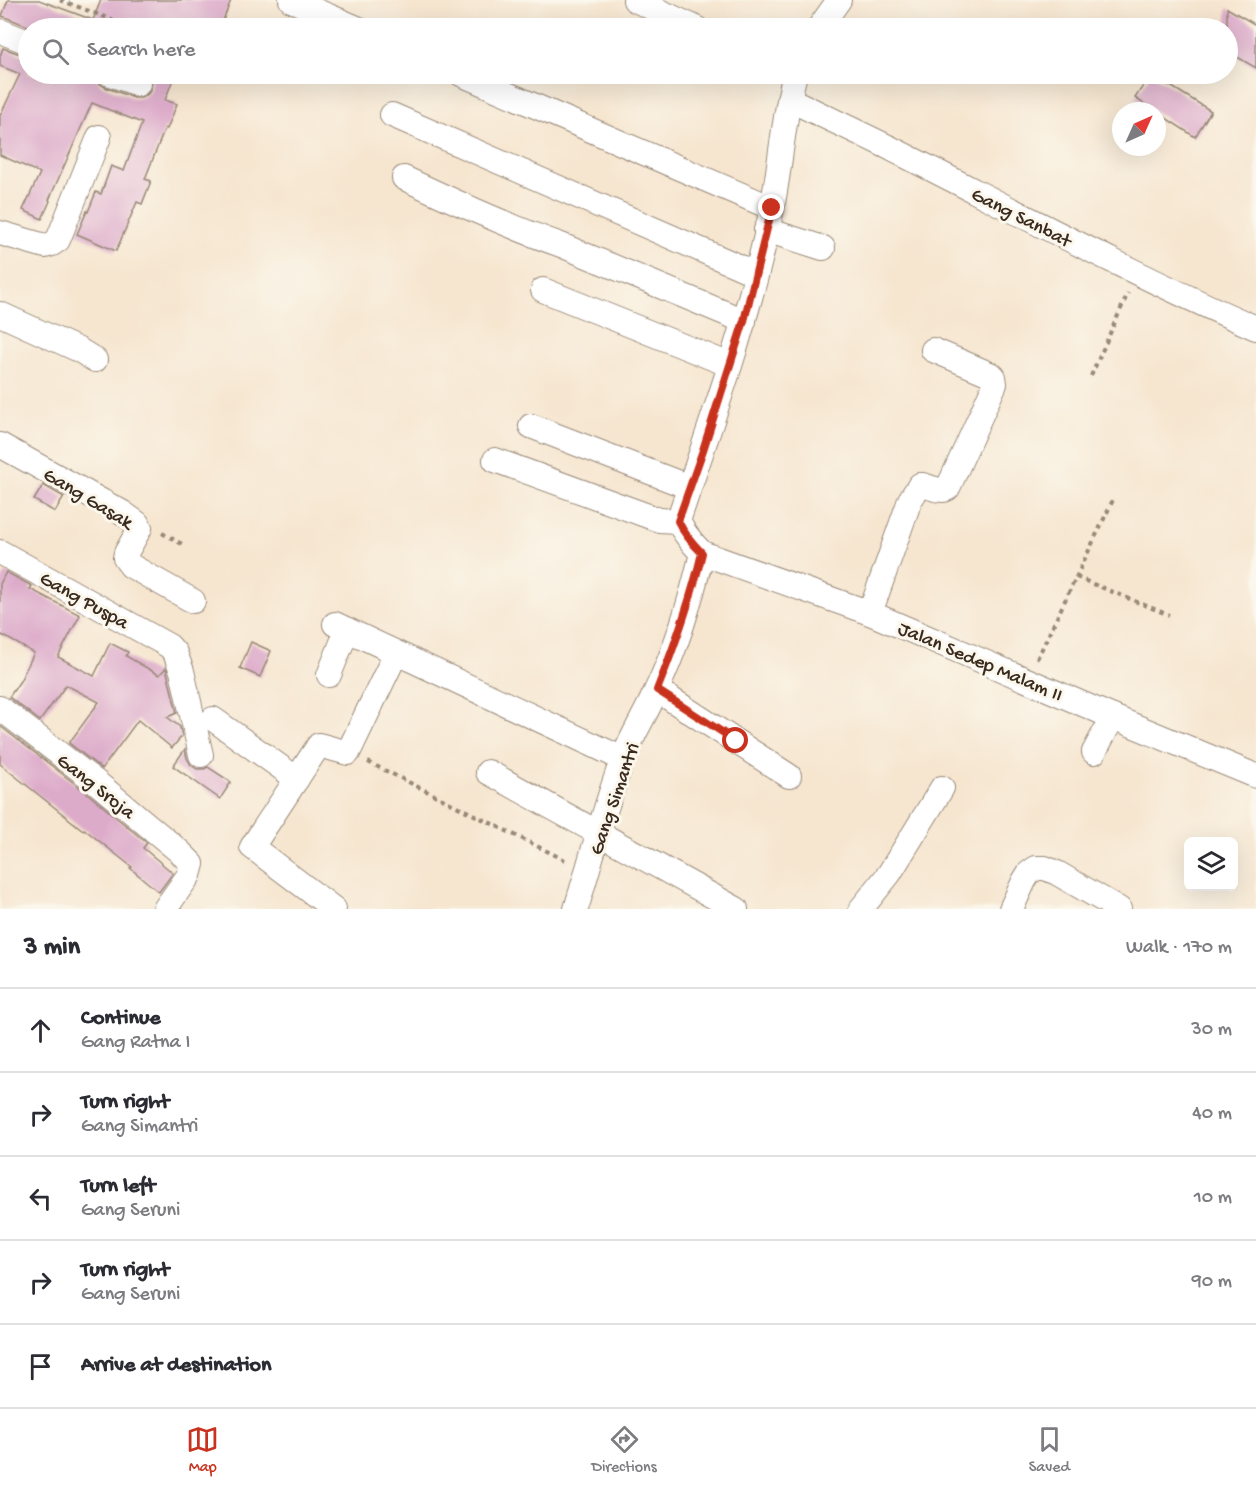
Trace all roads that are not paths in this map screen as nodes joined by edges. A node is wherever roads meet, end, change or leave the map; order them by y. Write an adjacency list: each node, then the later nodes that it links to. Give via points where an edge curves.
1 (291, 0): 4 (street)
2 (635, 0): 5 (street)
3 (839, 0): 6 (street)
4 (333, 18)
5 (674, 18)
6 (826, 18)
7 (0, 31): 8 (street)
8 (18, 38)
9 (482, 84): 15 (street)
10 (792, 84): 11 (street)
11 (789, 99): 15 (street); 22 (street, Gang Sanbat, via 1136,273)
12 (392, 115): 18 (street)
13 (99, 137): 16 (street, via 58,240 45,246)
14 (404, 178): 21 (street, via 458,204)
15 (769, 219): 17 (street); 18 (street)
16 (0, 233)
17 (823, 248)
18 (756, 273): 21 (street)
19 (543, 290): 25 (street)
20 (0, 314): 24 (street)
21 (744, 321): 25 (street)
22 (1256, 328)
23 (933, 350): 34 (street, via 992,375 995,384 948,488 941,491 923,484 910,500)
24 (95, 360)
25 (729, 365): 29 (street)
26 (531, 426): 29 (street)
27 (0, 445): 33 (street, Gang Gasak, via 137,523 140,528 126,553 126,562)
28 (495, 460): 30 (street, via 659,520)
29 (689, 487): 30 (street)
30 (678, 521): 32 (street)
31 (0, 552): 42 (street, Gang Puspa, via 169,646 182,671)
32 (702, 553): 34 (street, Jalan Sedep Malam II); 37 (street, Gang Simantri, via 677,642)
33 (193, 601)
34 (870, 613): 39 (street, Jalan Sedep Malam II)
35 (396, 653): 36 (street, via 341,627); 43 (street); 47 (street, via 348,753 319,745)
36 (329, 675)
37 (657, 690): 43 (street, Gang Simantri); 45 (street)
38 (0, 708): 50 (street, Gang Sroja, via 192,864 189,875)
39 (1113, 717): 41 (street); 46 (street, Jalan Sedep Malam II)
40 (213, 719): 47 (street)
41 (1094, 752)
42 (201, 755)
43 (622, 759): 49 (street, Gang Simantri)
44 (488, 772): 49 (street)
45 (789, 776)
46 (1256, 776)
47 (297, 779): 51 (street, via 252,847)
48 (942, 788): 54 (street, via 889,874)
49 (598, 833): 52 (street, Gang Simantri); 53 (street)
50 (165, 909)
51 (333, 909)
52 (576, 909)
53 (736, 909)
54 (861, 909)
55 (1011, 909): 56 (street, via 1024,880 1035,868 1057,873)
56 (1119, 909)

